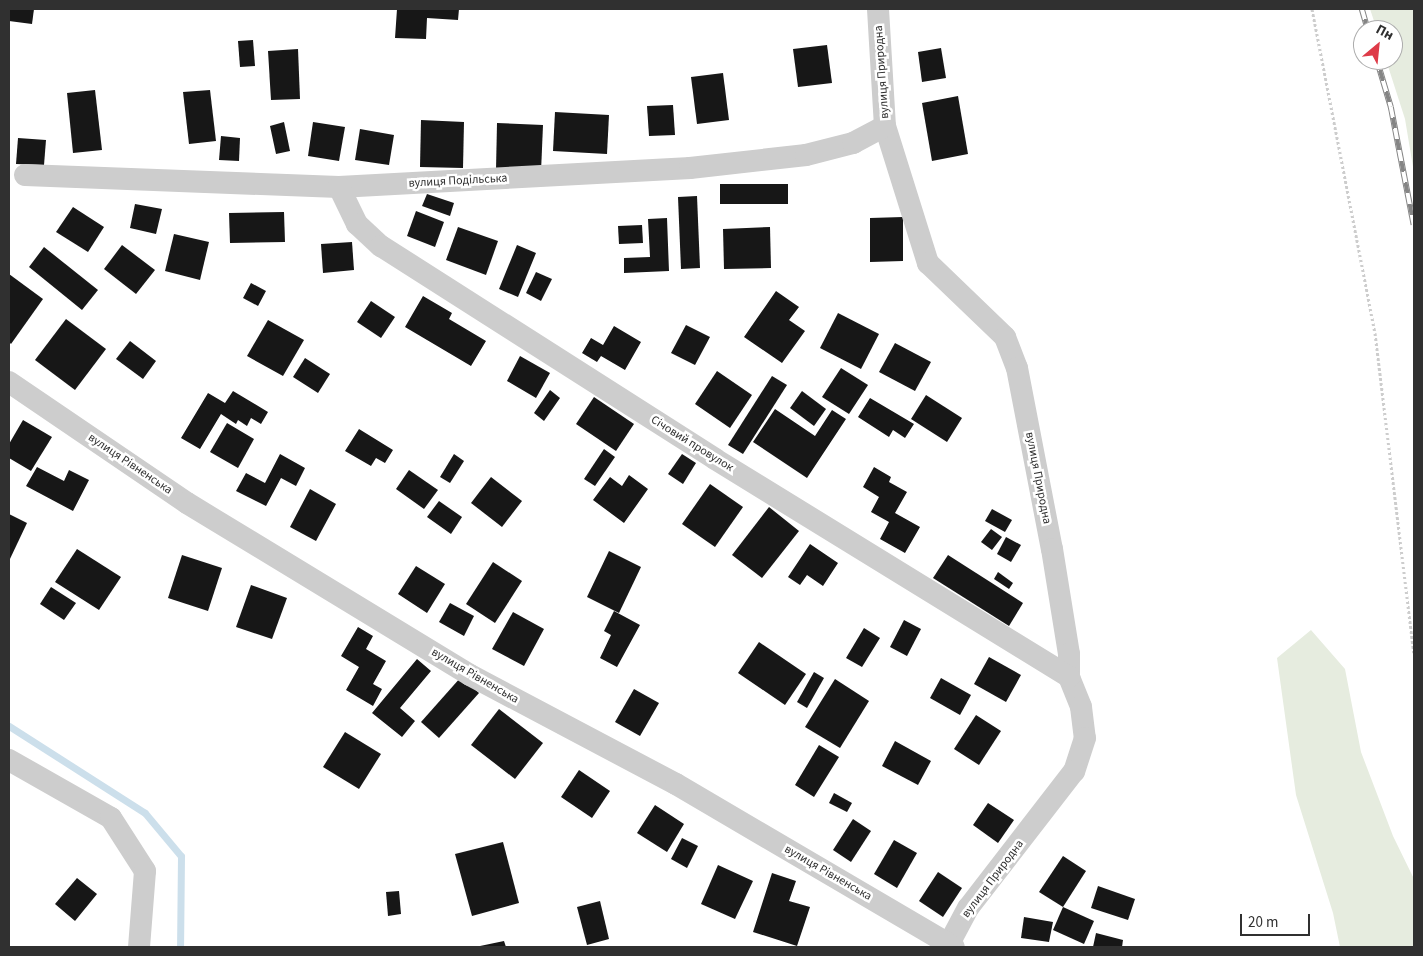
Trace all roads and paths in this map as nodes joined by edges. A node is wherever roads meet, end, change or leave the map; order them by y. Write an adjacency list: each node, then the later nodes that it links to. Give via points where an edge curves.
1 (878, 9): 3 (street, вулиця Природна)
2 (1312, 9): 7 (path, via 1375,333)
3 (885, 126): 5 (street, вулиця Подільська, via 852,143 806,154 690,168); 8 (street, вулиця Природна, via 928,263 1005,337 1018,368 1052,549 1069,654)
4 (25, 175): 5 (street, вулиця Подільська)
5 (339, 187): 8 (street, Січовий провулок, via 357,224 381,246 723,464)
6 (9, 382): 10 (street, вулиця Рівненська, via 187,503 470,675 676,784)
7 (1414, 653)
8 (1069, 677): 10 (street, вулиця Природна, via 1081,707 1085,738 1074,771 968,908)
9 (9, 760): 11 (street, via 111,818 145,871)
10 (951, 945)
11 (139, 947)

